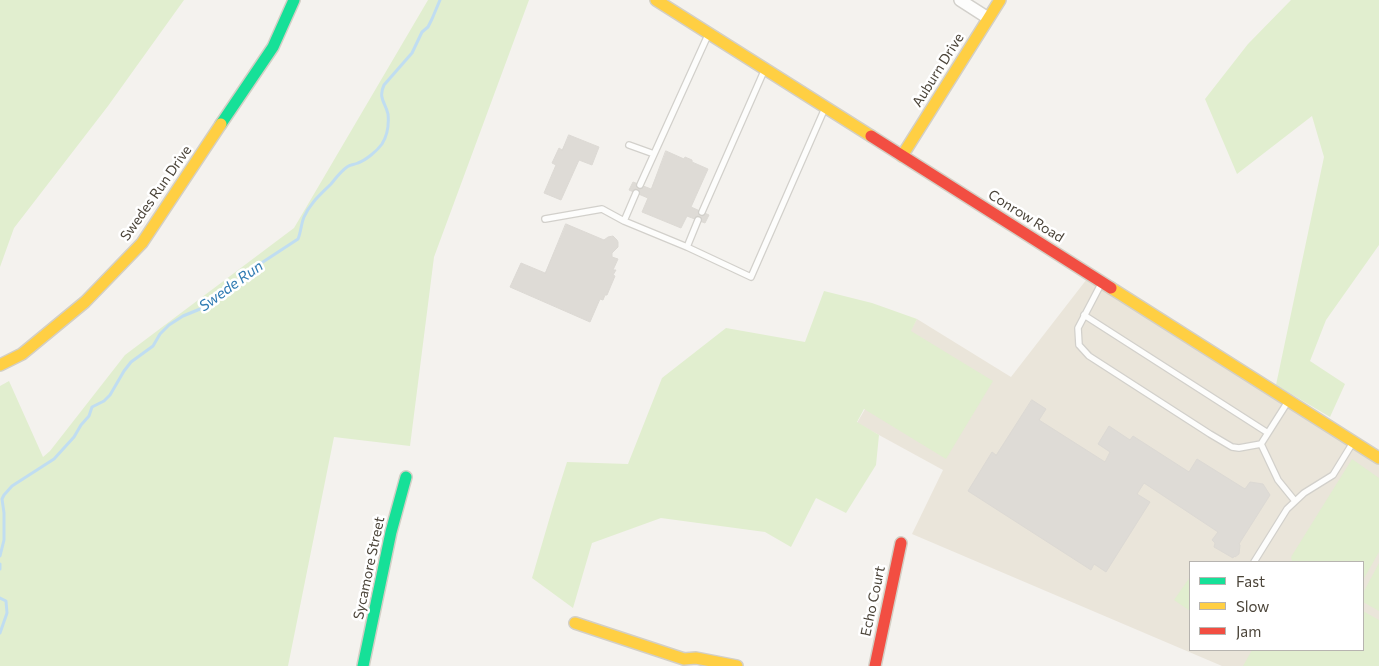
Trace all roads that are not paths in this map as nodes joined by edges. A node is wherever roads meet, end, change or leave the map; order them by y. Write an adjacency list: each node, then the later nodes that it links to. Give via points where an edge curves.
1 (294, 0): 21 (street, Swedes Run Drive, via 273,47 142,243 85,302 22,354)
2 (656, 0): 6 (street, Conrow Road)
3 (960, 0): 5 (street)
4 (1000, 0): 5 (street, Auburn Drive)
5 (988, 18): 11 (street, Auburn Drive)
6 (709, 33): 7 (street, Conrow Road); 10 (lane)
7 (765, 69): 8 (street, Conrow Road); 14 (lane)
8 (826, 107): 11 (street, Conrow Road); 18 (lane, via 751,277)
9 (629, 144): 10 (lane)
10 (654, 154): 12 (lane)
11 (902, 156): 19 (street, Conrow Road)
12 (640, 185)
13 (636, 193): 17 (lane)
14 (702, 212)
15 (545, 219): 17 (lane, via 602,209)
16 (698, 220): 18 (lane)
17 (624, 221): 18 (lane)
18 (687, 247)
19 (1102, 282): 20 (lane); 22 (street, Conrow Road)
20 (1084, 315): 23 (lane); 25 (lane, via 1078,328 1079,345 1089,356 1232,447)
21 (0, 365)
22 (1289, 401): 23 (lane); 24 (street, Conrow Road)
23 (1268, 433): 25 (lane)
24 (1353, 442): 26 (street, Conrow Road); 28 (lane, via 1333,475)
25 (1261, 444): 28 (lane, via 1278,480)
26 (1379, 458)
27 (406, 477): 33 (street, Sycamore Street)
28 (1295, 501): 30 (lane)
29 (901, 543): 36 (street, Echo Court)
30 (1255, 561)
31 (575, 623): 32 (street)
32 (684, 659): 34 (street); 35 (street, via 696,658)
33 (363, 666)
34 (673, 666)
35 (737, 666)
36 (874, 666)

